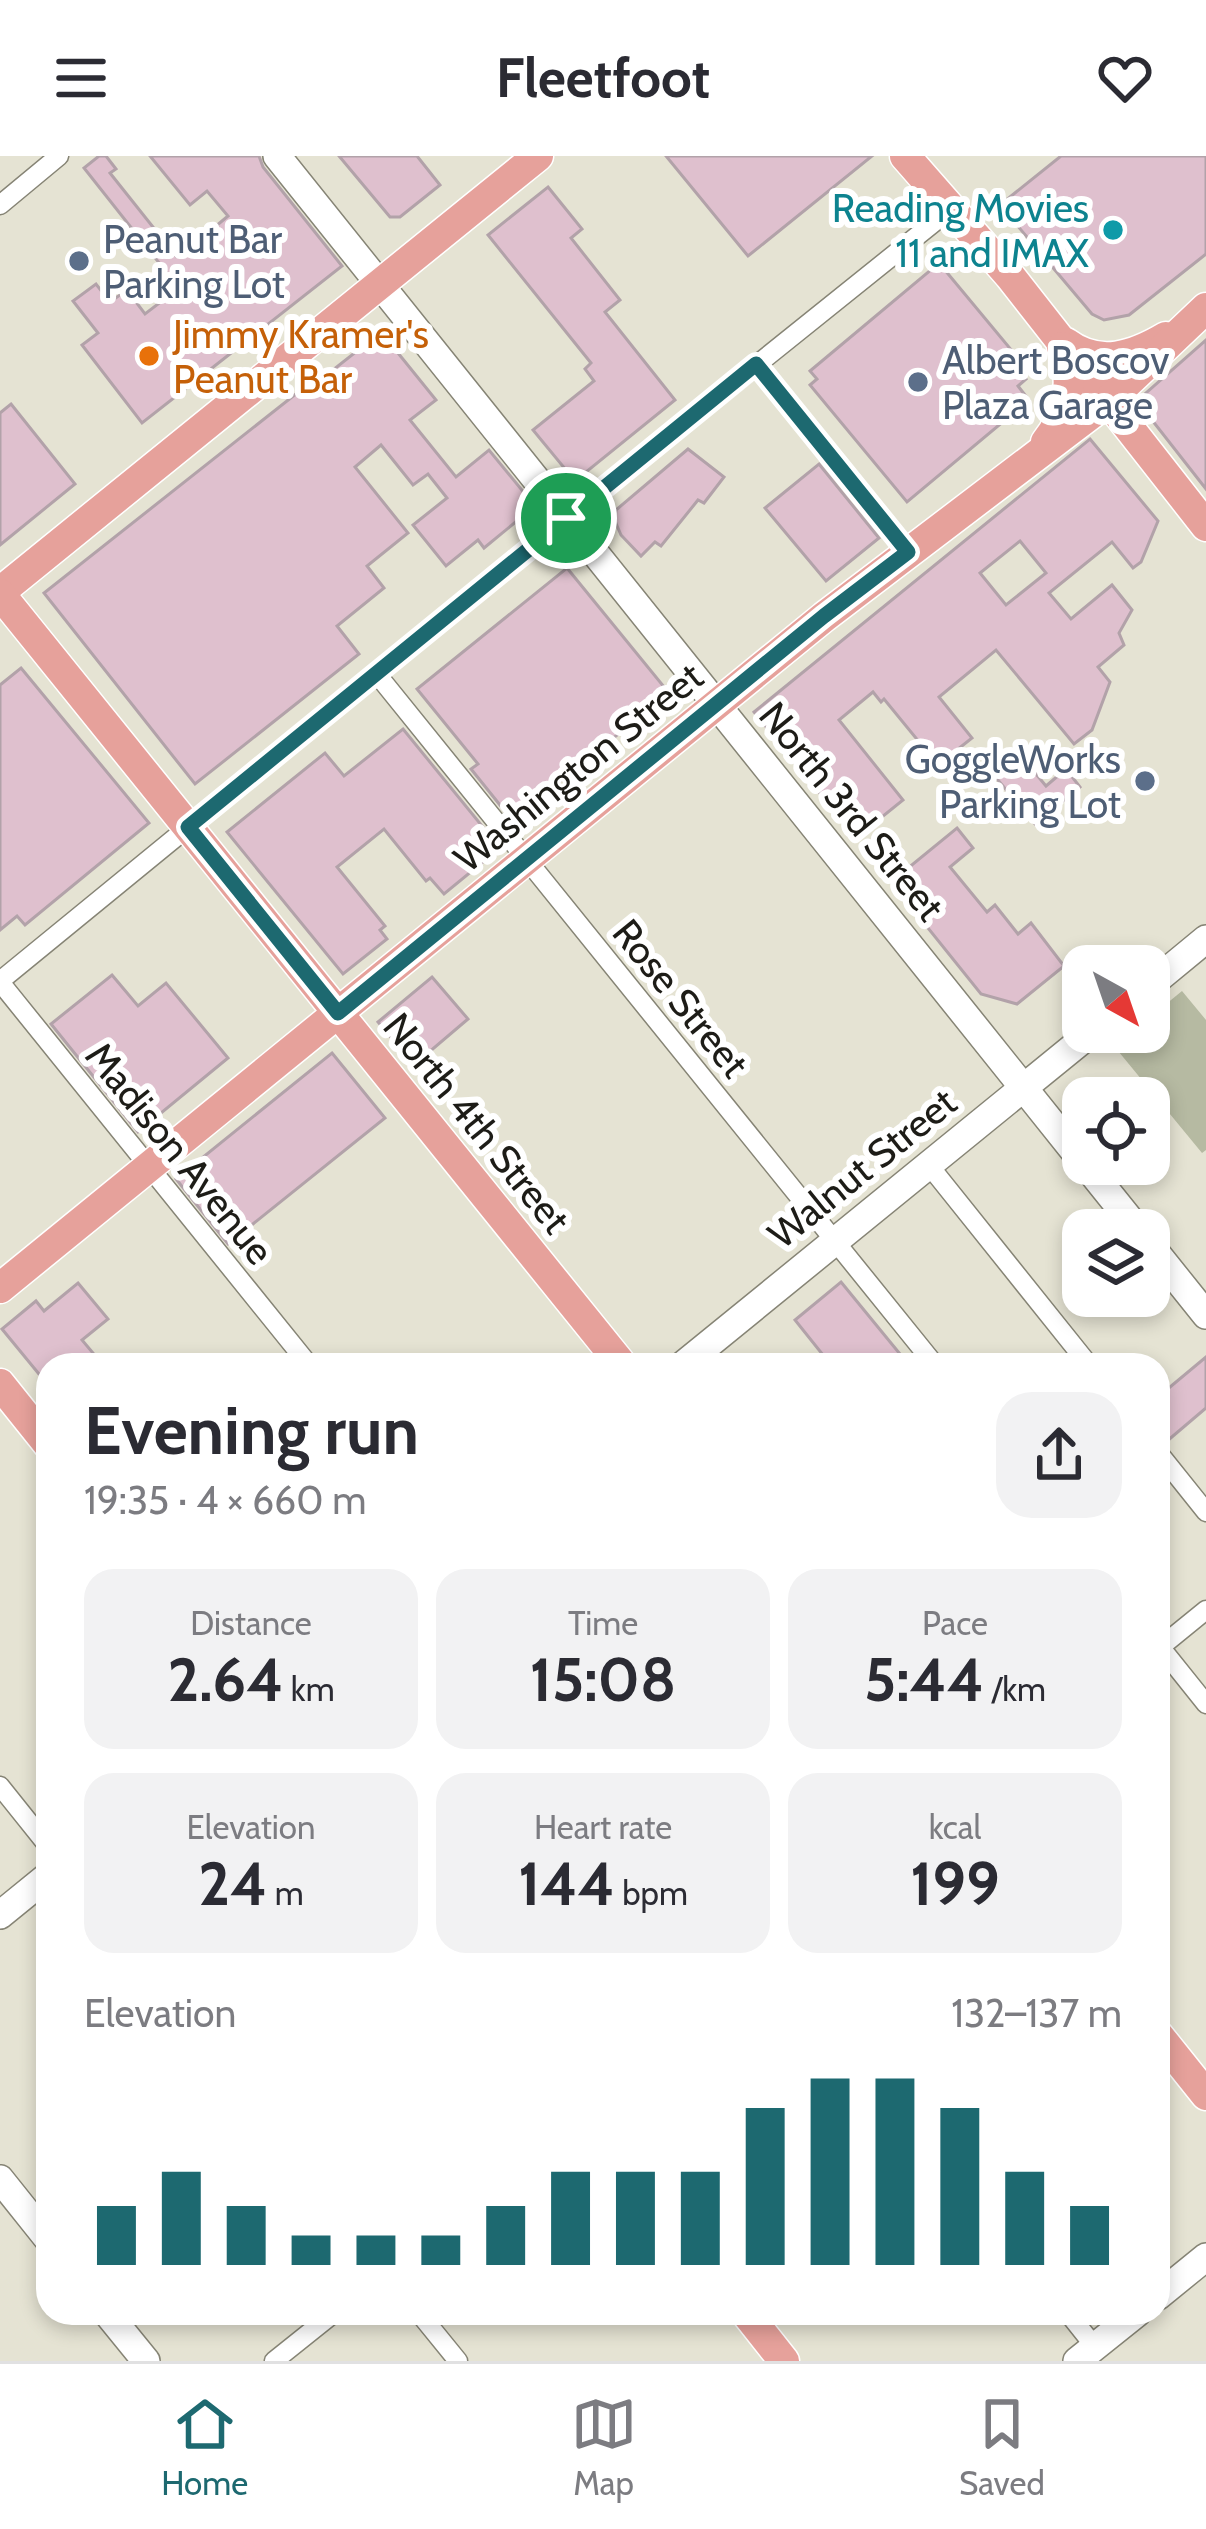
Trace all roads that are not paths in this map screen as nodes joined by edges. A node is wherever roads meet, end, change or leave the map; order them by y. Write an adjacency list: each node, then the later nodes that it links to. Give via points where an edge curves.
1 (59, 156): 5 (street)
2 (277, 156): 7 (street, North 3rd Street)
3 (538, 156): 7 (main road)
4 (905, 156): 6 (main road)
5 (0, 203)
6 (952, 208): 9 (main road); 10 (street)
7 (380, 285): 13 (street, North 3rd Street); 16 (main road)
8 (1203, 311): 9 (main road, via 1149,347 1113,358 1094,358); 11 (main road, Washington Street)
9 (1057, 336): 11 (main road); 12 (main road, via 1070,371 1062,417)
10 (756, 364): 13 (street); 15 (street)
11 (1108, 401): 12 (main road, Washington Street); 14 (main road)
12 (1021, 469): 15 (main road, Washington Street)
13 (566, 518): 17 (street); 18 (street, North 3rd Street)
14 (1206, 526)
15 (908, 552): 18 (main road, Washington Street)
16 (0, 593): 19 (main road, North 4th Street)
17 (376, 673): 19 (street); 20 (street, Rose Street)
18 (716, 704): 20 (main road, Washington Street); 26 (street, North 3rd Street)
19 (188, 827): 23 (street); 24 (main road, North 4th Street)
20 (527, 859): 24 (main road, Washington Street); 32 (street, Rose Street)
21 (1206, 939): 22 (street)
22 (1170, 969)
23 (3, 972): 29 (street, Madison Avenue)
24 (338, 1013): 29 (main road, Washington Street); 37 (main road, North 4th Street)
25 (1066, 1053): 26 (street, Walnut Street)
26 (1023, 1087): 27 (street, North 3rd Street); 28 (street, Walnut Street)
27 (1062, 1136)
28 (928, 1164): 32 (street, Walnut Street); 40 (street)
29 (150, 1167): 34 (main road, Washington Street); 36 (street, Madison Avenue)
30 (1102, 1185): 31 (street, North 3rd Street)
31 (1121, 1209)
32 (835, 1240): 38 (street, Walnut Street); 39 (street, Rose Street)
33 (1170, 1270): 35 (street)
34 (0, 1288)
35 (1206, 1316)
36 (299, 1353)
37 (612, 1353)
38 (697, 1353)
39 (925, 1353)
40 (1078, 1353)
41 (0, 1384): 42 (main road)
42 (36, 1429)
43 (1170, 1467): 44 (street)
44 (1206, 1512)
45 (1206, 1610): 46 (street)
46 (1170, 1638)
47 (1170, 1660): 48 (street)
48 (1206, 1704)
49 (0, 1786): 50 (street)
50 (36, 1831)
51 (36, 1886): 52 (street)
52 (0, 1915)
53 (1170, 2050): 54 (main road)
54 (1206, 2095)
55 (0, 2179): 56 (street)
56 (36, 2224)
57 (1206, 2257): 58 (street)
58 (1170, 2286)
59 (117, 2325): 66 (street)
60 (319, 2325): 67 (street)
61 (429, 2325): 68 (street)
62 (756, 2325): 69 (main road)
63 (1073, 2325): 65 (street)
64 (1122, 2325): 65 (street)
65 (1086, 2354)
66 (146, 2361)
67 (274, 2361)
68 (458, 2361)
69 (784, 2361)

